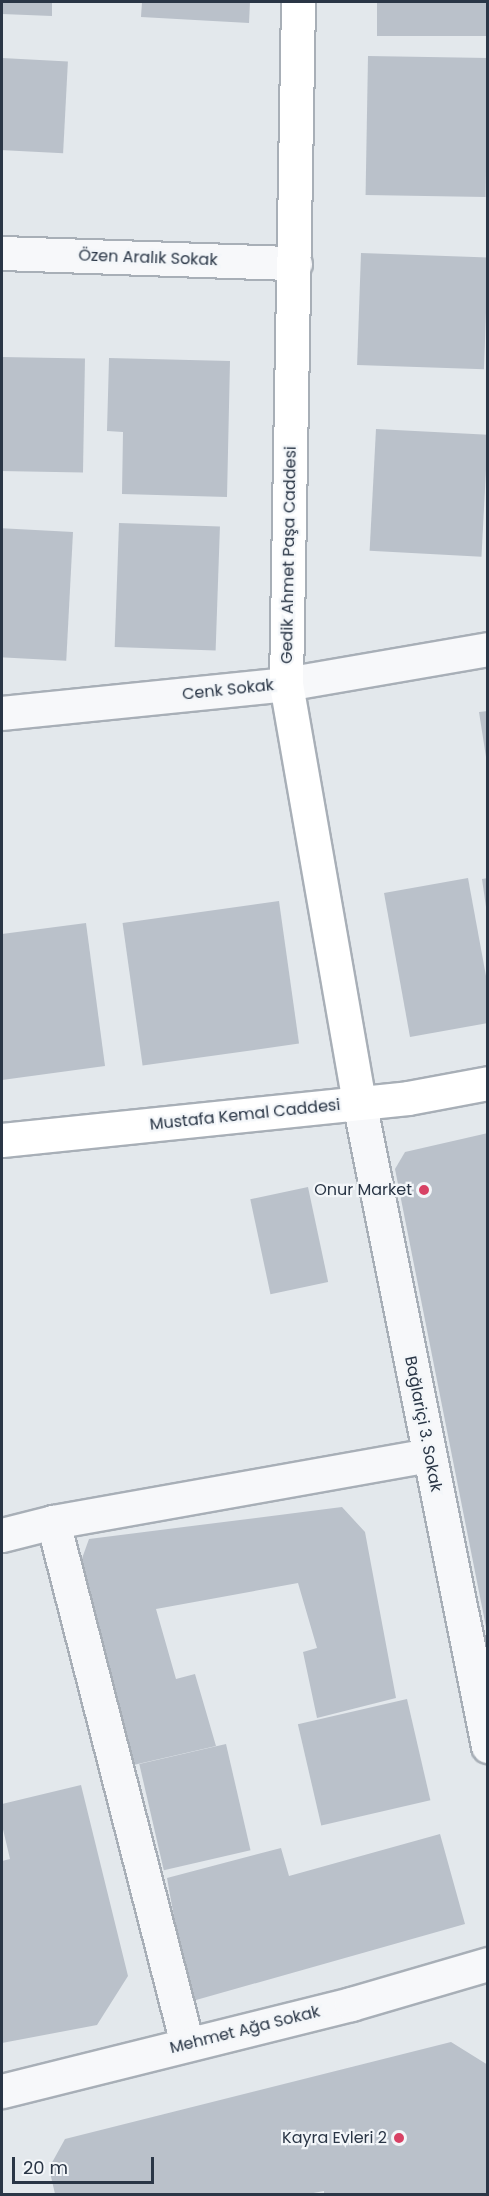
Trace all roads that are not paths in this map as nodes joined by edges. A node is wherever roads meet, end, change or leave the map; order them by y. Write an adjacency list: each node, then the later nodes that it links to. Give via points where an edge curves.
1 (298, 2): 3 (street, Gedik Ahmet Paşa Caddesi)
2 (2, 253): 3 (street, Özen Aralık Sokak)
3 (296, 263): 5 (street, Gedik Ahmet Paşa Caddesi)
4 (488, 649): 5 (street, Cenk Sokak)
5 (286, 684): 6 (street, Cenk Sokak); 8 (street, Gedik Ahmet Paşa Caddesi)
6 (2, 713)
7 (488, 1083): 8 (street, Mustafa Kemal Caddesi)
8 (359, 1102): 9 (street, Mustafa Kemal Caddesi); 10 (street, Bağlariçi 3. Sokak)
9 (2, 1140)
10 (429, 1455): 11 (street); 13 (street, Bağlariçi 3. Sokak)
11 (53, 1522): 12 (street); 15 (street)
12 (2, 1535)
13 (488, 1746)
14 (488, 1964): 15 (street, Mehmet Ağa Sokak, via 351,2004)
15 (187, 2044): 16 (street, Mehmet Ağa Sokak)
16 (2, 2091)

